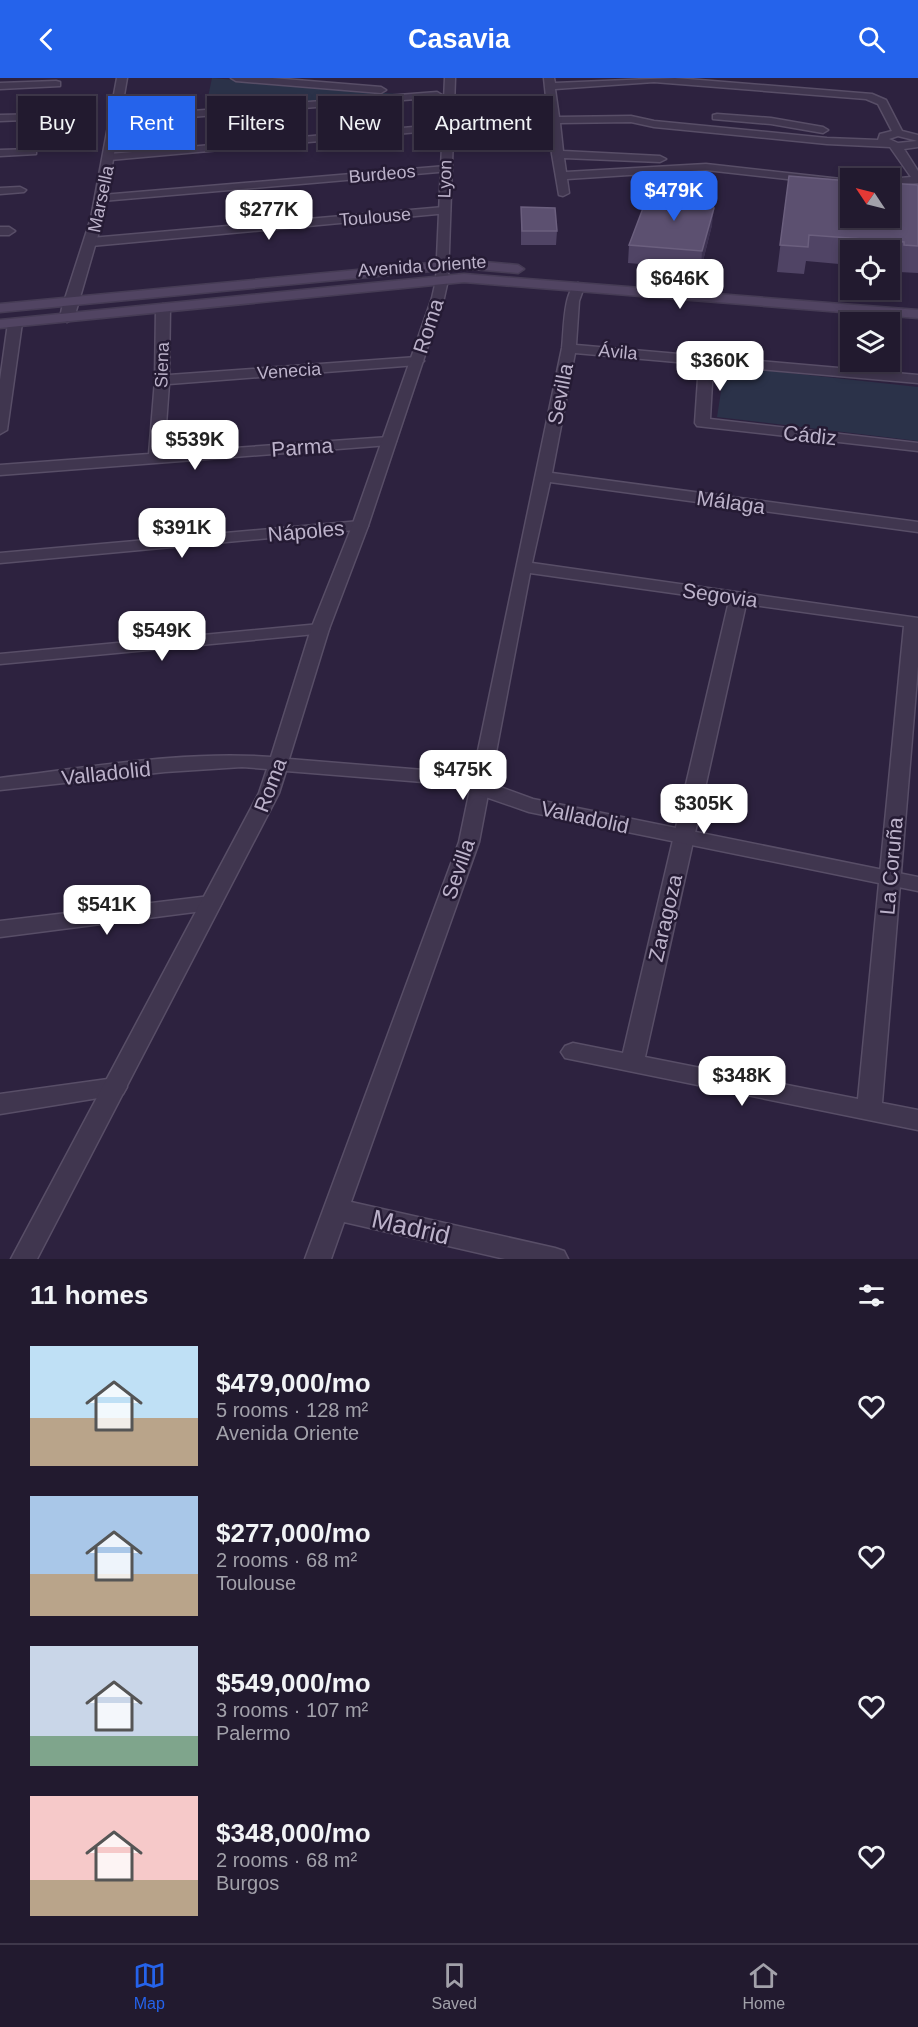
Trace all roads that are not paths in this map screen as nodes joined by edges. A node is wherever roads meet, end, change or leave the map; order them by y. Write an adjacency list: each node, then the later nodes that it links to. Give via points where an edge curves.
1 (122, 78): 10 (street, Marsella)
2 (236, 78): 9 (street)
3 (450, 78): 9 (street, Lyon)
4 (637, 78): 5 (street)
5 (662, 80): 6 (street); 17 (street, via 837,94 885,108)
6 (549, 82)
7 (56, 84): 8 (street)
8 (0, 86)
9 (442, 95): 11 (street)
10 (119, 96)
11 (195, 114)
12 (0, 118): 13 (street)
13 (18, 118)
14 (631, 119): 15 (street); 19 (street, via 819,140); 19 (street, via 697,116 771,121)
15 (553, 120): 24 (street)
16 (414, 130): 25 (street)
17 (898, 133): 18 (street); 19 (street, via 884,136)
18 (917, 141): 19 (street)
19 (890, 143): 29 (street)
20 (111, 150): 25 (street, Marsella)
21 (446, 150): 27 (street, Lyon)
22 (32, 152): 23 (street)
23 (0, 153)
24 (557, 154): 26 (street, via 687,162); 28 (street)
25 (110, 157): 37 (street, Marsella)
26 (719, 168): 28 (street); 30 (street)
27 (446, 169): 37 (street, Burdeos); 38 (street, Lyon)
28 (561, 177): 36 (street)
29 (918, 180): 31 (street)
30 (840, 182)
31 (900, 183)
32 (900, 185): 33 (street)
33 (918, 187)
34 (20, 190): 35 (street)
35 (0, 191)
36 (563, 193)
37 (102, 198): 39 (street, Marsella)
38 (444, 211): 39 (street, Toulouse); 40 (street, Lyon)
39 (91, 242): 42 (street, Marsella)
40 (442, 273): 41 (main road, Avenida Oriente); 42 (main road, Avenida Oriente); 43 (main road, Avenida Oriente, via 490,266); 45 (main road, Avenida Oriente); 52 (street, Roma)
41 (578, 287): 46 (main road, Avenida Oriente); 50 (street, Sevilla)
42 (69, 302): 44 (main road, Avenida Oriente); 47 (street, Marsella)
43 (918, 303)
44 (0, 308)
45 (163, 308): 47 (main road, Avenida Oriente); 54 (street, Siena)
46 (918, 314)
47 (67, 318): 48 (main road, Avenida Oriente)
48 (15, 323): 49 (main road, Avenida Oriente); 55 (street)
49 (0, 324)
50 (568, 348): 51 (street, Ávila); 60 (street, Sevilla)
51 (706, 360): 53 (street, Ávila); 57 (street, Cádiz, via 702,423)
52 (417, 361): 54 (street, Venecia); 56 (street, Roma)
53 (918, 379)
54 (162, 380): 58 (street, Siena)
55 (0, 430)
56 (389, 441): 58 (street, Parma); 61 (street, Roma)
57 (918, 447)
58 (156, 458): 59 (street, Parma)
59 (0, 470)
60 (544, 477): 62 (street, Málaga); 64 (street, Sevilla)
61 (360, 526): 63 (street, Nápoles); 67 (street, Roma)
62 (918, 527)
63 (0, 558)
64 (523, 567): 65 (street, Segovia); 71 (street, Sevilla)
65 (739, 597): 66 (street, Segovia); 72 (street, Zaragoza)
66 (916, 622): 73 (street, La Coruña)
67 (320, 629): 68 (street); 69 (street, Roma)
68 (0, 659)
69 (280, 762): 70 (street, Valladolid, via 201,763); 71 (street, Valladolid, via 448,778); 75 (street, Roma, via 253,829)
70 (0, 784)
71 (480, 787): 72 (street, Valladolid, via 529,805); 83 (street, Sevilla, via 469,842)
72 (684, 838): 73 (street, Valladolid); 78 (street, Zaragoza)
73 (890, 878): 74 (street, Valladolid); 81 (street, La Coruña)
74 (918, 884)
75 (210, 904): 76 (street); 79 (street, Roma)
76 (0, 929)
77 (573, 1052): 78 (street)
78 (632, 1064): 81 (street)
79 (114, 1087): 80 (street); 84 (street, Roma)
80 (0, 1104)
81 (869, 1110): 82 (street)
82 (918, 1120)
83 (337, 1210): 85 (street, Sevilla); 86 (street, Madrid)
84 (24, 1259)
85 (318, 1259)
86 (555, 1259)

